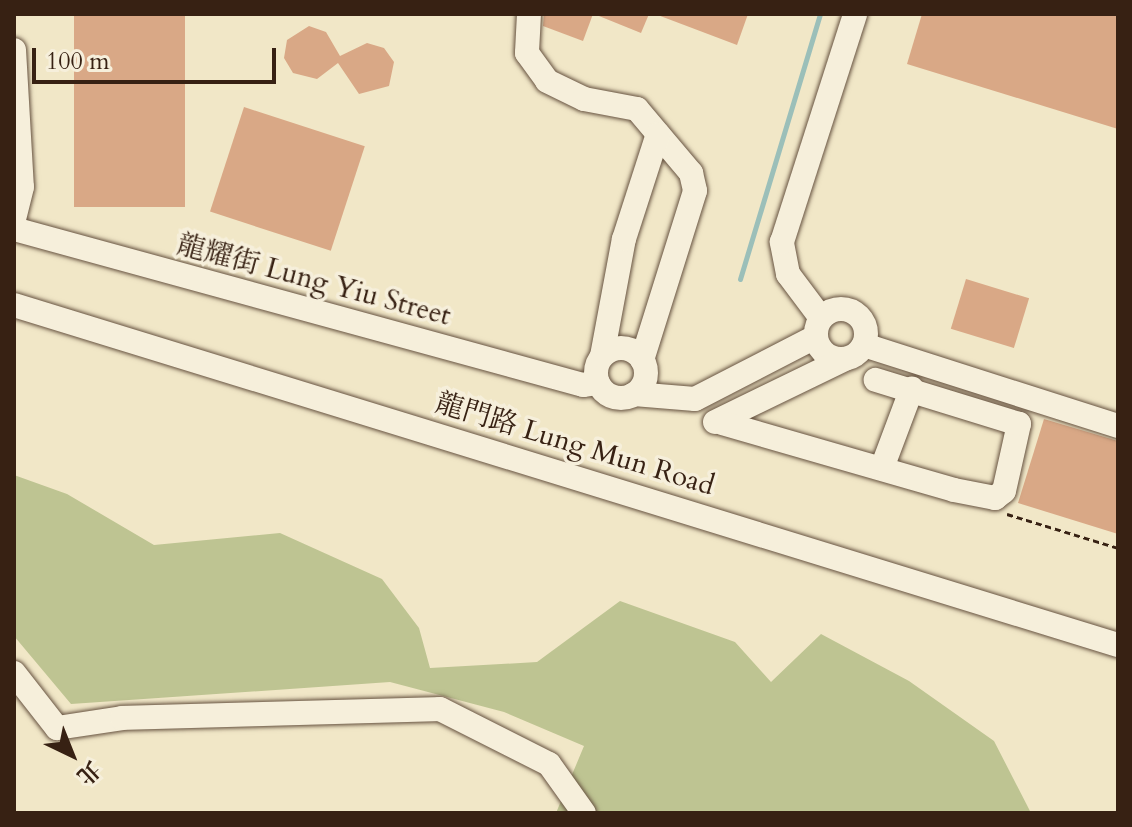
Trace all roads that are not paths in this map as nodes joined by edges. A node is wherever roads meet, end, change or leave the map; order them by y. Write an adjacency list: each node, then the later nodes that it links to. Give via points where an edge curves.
1 (529, 14): 4 (street, via 527,53 547,81 584,99 637,109)
2 (855, 14): 8 (street, via 782,242 788,274)
3 (14, 50): 5 (street, via 22,187)
4 (658, 134): 10 (street, via 624,239); 11 (street, via 679,153 695,191)
5 (14, 218)
6 (14, 229): 13 (street, 龍耀街 Lung Yiu Street, via 583,385)
7 (14, 305): 20 (street, 龍門路 Lung Mun Road)
8 (818, 327): 9 (street, via 828,357); 9 (street, via 851,311 866,329); 16 (street)
9 (854, 352): 17 (street); 18 (street)
10 (602, 356): 11 (street, via 624,348); 13 (street)
11 (642, 360): 15 (street, via 645,378)
12 (876, 380): 14 (street)
13 (598, 383): 15 (street, via 613,397)
14 (912, 388): 19 (street); 19 (street, via 1023,429 995,498)
15 (634, 394): 16 (street)
16 (695, 399): 17 (street)
17 (722, 423): 19 (street)
18 (1118, 426)
19 (882, 468)
20 (1118, 645)
21 (14, 673): 22 (street, via 57,728 122,718 440,709 549,764)
22 (584, 813)

